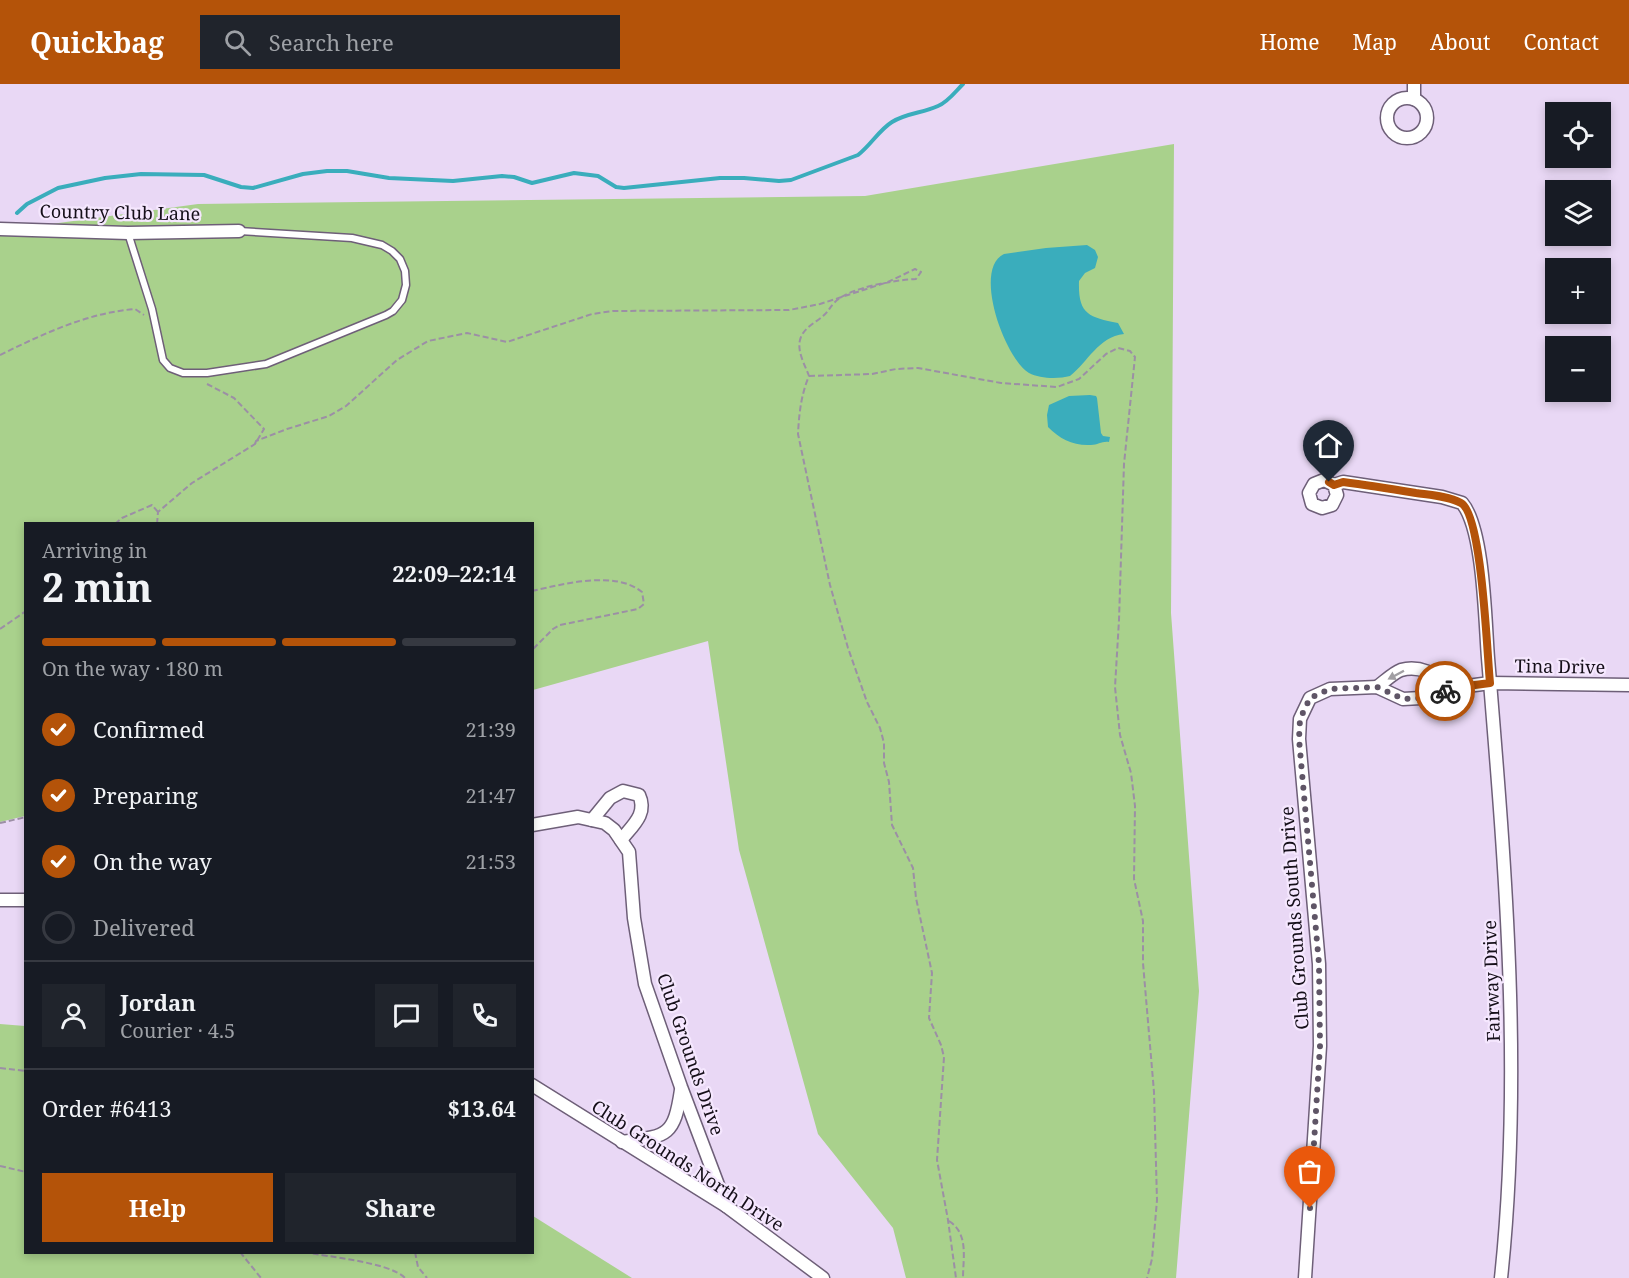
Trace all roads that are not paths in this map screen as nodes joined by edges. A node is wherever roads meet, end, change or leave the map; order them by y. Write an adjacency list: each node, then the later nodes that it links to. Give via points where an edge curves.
1 (1414, 84): 2 (street)
2 (1413, 99)
3 (0, 229): 5 (street, Country Club Lane)
4 (239, 231): 5 (street, Country Club Lane); 5 (lane, via 352,238 382,245 400,259 405,271 402,300 386,315 266,364 183,373 163,360)
5 (128, 233)
6 (1334, 485): 7 (street, Fairway Drive, via 1343,482 1442,497 1467,508 1478,546)
7 (1490, 683): 8 (street, Tina Drive); 10 (street, Club Grounds South Drive); 22 (street, Fairway Drive, via 1512,1009 1508,1209)
8 (1629, 685)
9 (1377, 687): 10 (street, Club Grounds South Drive, via 1403,699); 10 (street, one-way to 9, via 1430,672 1417,669 1399,670); 21 (street, Club Grounds South Drive, via 1330,689 1310,698 1300,719 1319,964 1320,1046)
10 (1455, 688)
11 (592, 820): 12 (street, via 578,817); 13 (street, via 609,826); 13 (street, via 610,798 623,791 639,795 643,803 641,816)
12 (534, 825)
13 (621, 840): 17 (street, Club Grounds Drive, via 629,852 645,984)
14 (0, 900): 15 (street)
15 (24, 900)
16 (534, 1086): 18 (street, Club Grounds North Drive)
17 (681, 1087): 18 (street, via 675,1122 669,1130 653,1138); 19 (street, Club Grounds Drive)
18 (622, 1142): 19 (street, Club Grounds North Drive)
19 (726, 1206): 20 (street, Club Grounds North Drive)
20 (823, 1278)
21 (1305, 1278)
22 (1501, 1278)

